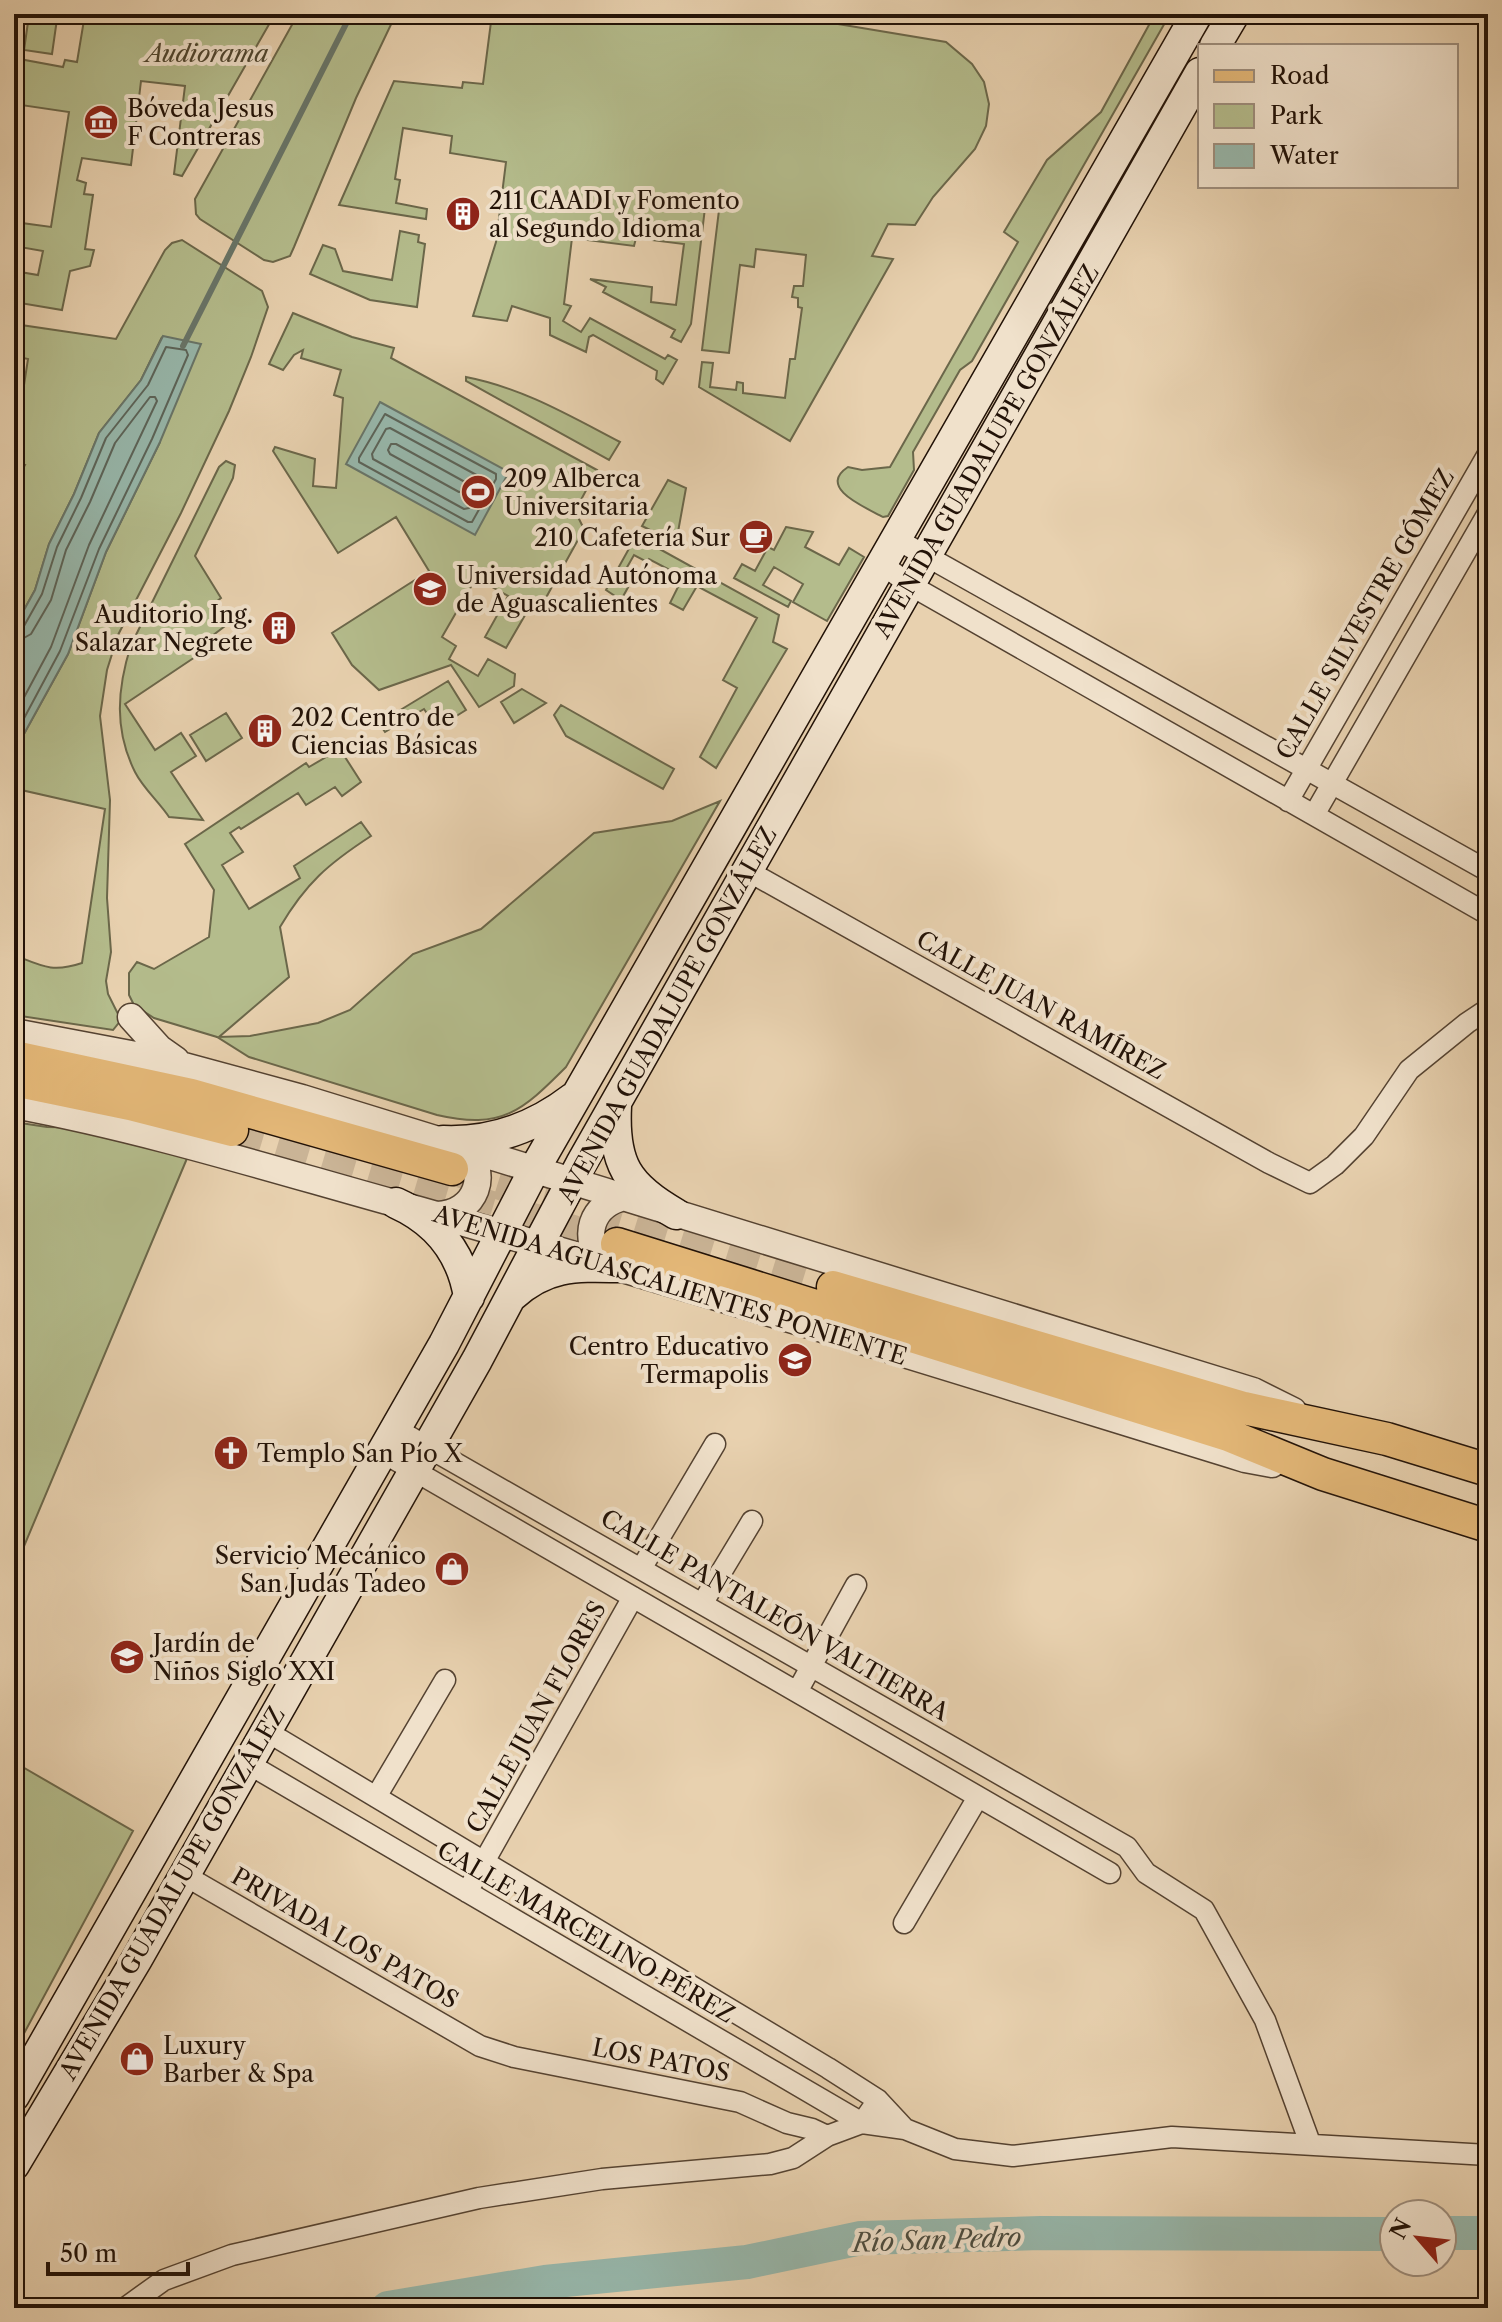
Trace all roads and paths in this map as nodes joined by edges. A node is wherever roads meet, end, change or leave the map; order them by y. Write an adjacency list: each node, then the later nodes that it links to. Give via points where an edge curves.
1 (1197, 14): 7 (main road, AVENIDA GUADALUPE GONZÁLEZ)
2 (1234, 14): 3 (main road)
3 (1216, 44)
4 (1198, 77): 8 (main road, AVENIDA GUADALUPE GONZÁLEZ)
5 (1488, 454): 10 (street, CALLE SILVESTRE GÓMEZ)
6 (1488, 513): 11 (street)
7 (889, 552): 8 (street); 9 (street); 25 (main road, AVENIDA GUADALUPE GONZÁLEZ)
8 (927, 555): 9 (main road, AVENIDA GUADALUPE GONZÁLEZ); 12 (street)
9 (910, 585): 14 (street); 16 (main road, AVENIDA GUADALUPE GONZÁLEZ)
10 (1411, 587): 11 (street); 12 (street, CALLE SILVESTRE GÓMEZ)
11 (1437, 601): 13 (street)
12 (1306, 769): 13 (street); 14 (street, CALLE SILVESTRE GÓMEZ)
13 (1332, 783): 15 (street); 17 (street)
14 (1288, 801): 15 (street)
15 (1314, 815): 18 (street)
16 (748, 871): 19 (street, CALLE JUAN RAMÍREZ, via 1310,1183 1364,1136 1409,1070); 26 (main road, AVENIDA GUADALUPE GONZÁLEZ)
17 (1488, 871)
18 (1488, 910)
19 (1488, 1009)
20 (131, 1017): 23 (street, via 159,1048)
21 (14, 1032): 23 (street, AVENIDA AGUASCALIENTES PONIENTE)
22 (14, 1057): 29 (main road, AVENIDA AGUASCALIENTES PONIENTE)
23 (190, 1067): 29 (street, AVENIDA AGUASCALIENTES PONIENTE)
24 (14, 1080): 28 (main road)
25 (578, 1094): 29 (main road, via 516,1131); 30 (main road, AVENIDA GUADALUPE GONZÁLEZ)
26 (616, 1103): 31 (main road, AVENIDA GUADALUPE GONZÁLEZ); 34 (main road, via 616,1141 627,1171 647,1197)
27 (14, 1105): 33 (street, AVENIDA AGUASCALIENTES PONIENTE, via 223,1154)
28 (232, 1130)
29 (452, 1152): 30 (street, AVENIDA AGUASCALIENTES PONIENTE); 35 (street, via 474,1160 478,1185 470,1201 455,1212)
30 (534, 1170): 31 (street, AVENIDA AGUASCALIENTES PONIENTE); 36 (main road, AVENIDA GUADALUPE GONZÁLEZ)
31 (572, 1181): 32 (street, AVENIDA AGUASCALIENTES PONIENTE); 37 (main road, AVENIDA GUADALUPE GONZÁLEZ)
32 (624, 1197): 34 (street, AVENIDA AGUASCALIENTES PONIENTE); 38 (street, via 600,1209 591,1226 592,1246)
33 (396, 1203): 35 (street, AVENIDA AGUASCALIENTES PONIENTE); 40 (main road, via 425,1220 449,1244)
34 (676, 1214): 42 (street, AVENIDA AGUASCALIENTES PONIENTE, via 1253,1391)
35 (437, 1215): 36 (street, AVENIDA AGUASCALIENTES PONIENTE)
36 (502, 1233): 37 (street, AVENIDA AGUASCALIENTES PONIENTE); 40 (main road, AVENIDA GUADALUPE GONZÁLEZ)
37 (539, 1243): 38 (street, AVENIDA AGUASCALIENTES PONIENTE); 41 (main road, AVENIDA GUADALUPE GONZÁLEZ)
38 (612, 1258): 41 (main road, via 556,1270); 48 (main road, AVENIDA AGUASCALIENTES PONIENTE, via 1228,1435 1323,1474)
39 (833, 1287): 42 (main road, AVENIDA AGUASCALIENTES PONIENTE, via 1244,1408)
40 (469, 1297): 43 (main road, AVENIDA GUADALUPE GONZÁLEZ)
41 (510, 1297): 45 (main road, AVENIDA GUADALUPE GONZÁLEZ)
42 (1314, 1422): 46 (main road, AVENIDA AGUASCALIENTES PONIENTE)
43 (389, 1440): 45 (street, CALLE PANTALEÓN VALTIERRA); 68 (main road, AVENIDA GUADALUPE GONZÁLEZ)
44 (715, 1444): 49 (street)
45 (419, 1458): 49 (street, CALLE PANTALEÓN VALTIERRA); 51 (street, CALLE PANTALEÓN VALTIERRA); 56 (main road, AVENIDA GUADALUPE GONZÁLEZ)
46 (1488, 1470)
47 (752, 1521): 52 (street)
48 (1488, 1526)
49 (641, 1569): 52 (street, CALLE PANTALEÓN VALTIERRA)
50 (856, 1585): 53 (street)
51 (633, 1597): 55 (street, CALLE PANTALEÓN VALTIERRA); 61 (street, CALLE JUAN FLORES)
52 (702, 1604): 53 (street, CALLE PANTALEÓN VALTIERRA)
53 (812, 1667): 55 (street); 60 (street, CALLE PANTALEÓN VALTIERRA)
54 (445, 1680): 58 (street)
55 (797, 1692): 59 (street, CALLE PANTALEÓN VALTIERRA)
56 (266, 1731): 57 (main road, AVENIDA GUADALUPE GONZÁLEZ); 58 (street, CALLE MARCELINO PÉREZ)
57 (247, 1763): 64 (main road, AVENIDA GUADALUPE GONZÁLEZ); 65 (street, CALLE MARCELINO PÉREZ)
58 (376, 1797): 61 (street, CALLE MARCELINO PÉREZ)
59 (978, 1797): 62 (street, CALLE PANTALEÓN VALTIERRA); 66 (street)
60 (1127, 1847): 62 (street); 63 (street)
61 (484, 1861): 65 (street, CALLE JUAN FLORES); 69 (street, CALLE MARCELINO PÉREZ)
62 (1110, 1873): 63 (street)
63 (1146, 1873): 73 (street, via 1204,1910 1265,2020)
64 (184, 1875): 67 (street, PRIVADA LOS PATOS); 75 (main road, AVENIDA GUADALUPE GONZÁLEZ)
65 (467, 1892): 70 (street, CALLE MARCELINO PÉREZ)
66 (904, 1923)
67 (480, 2046): 72 (street, LOS PATOS, via 740,2102)
68 (14, 2096)
69 (878, 2100): 70 (street); 71 (street, CALLE MARCELINO PÉREZ)
70 (862, 2123): 71 (street, CALLE MARCELINO PÉREZ); 72 (street)
71 (905, 2129): 73 (street, CALLE MARCELINO PÉREZ, via 955,2149 1013,2156 1172,2137)
72 (827, 2136): 76 (street, via 793,2158 770,2164 602,2179 479,2198 232,2255 164,2280)
73 (1310, 2143): 74 (street, CALLE MARCELINO PÉREZ)
74 (1488, 2155)
75 (14, 2165)
76 (125, 2308)

